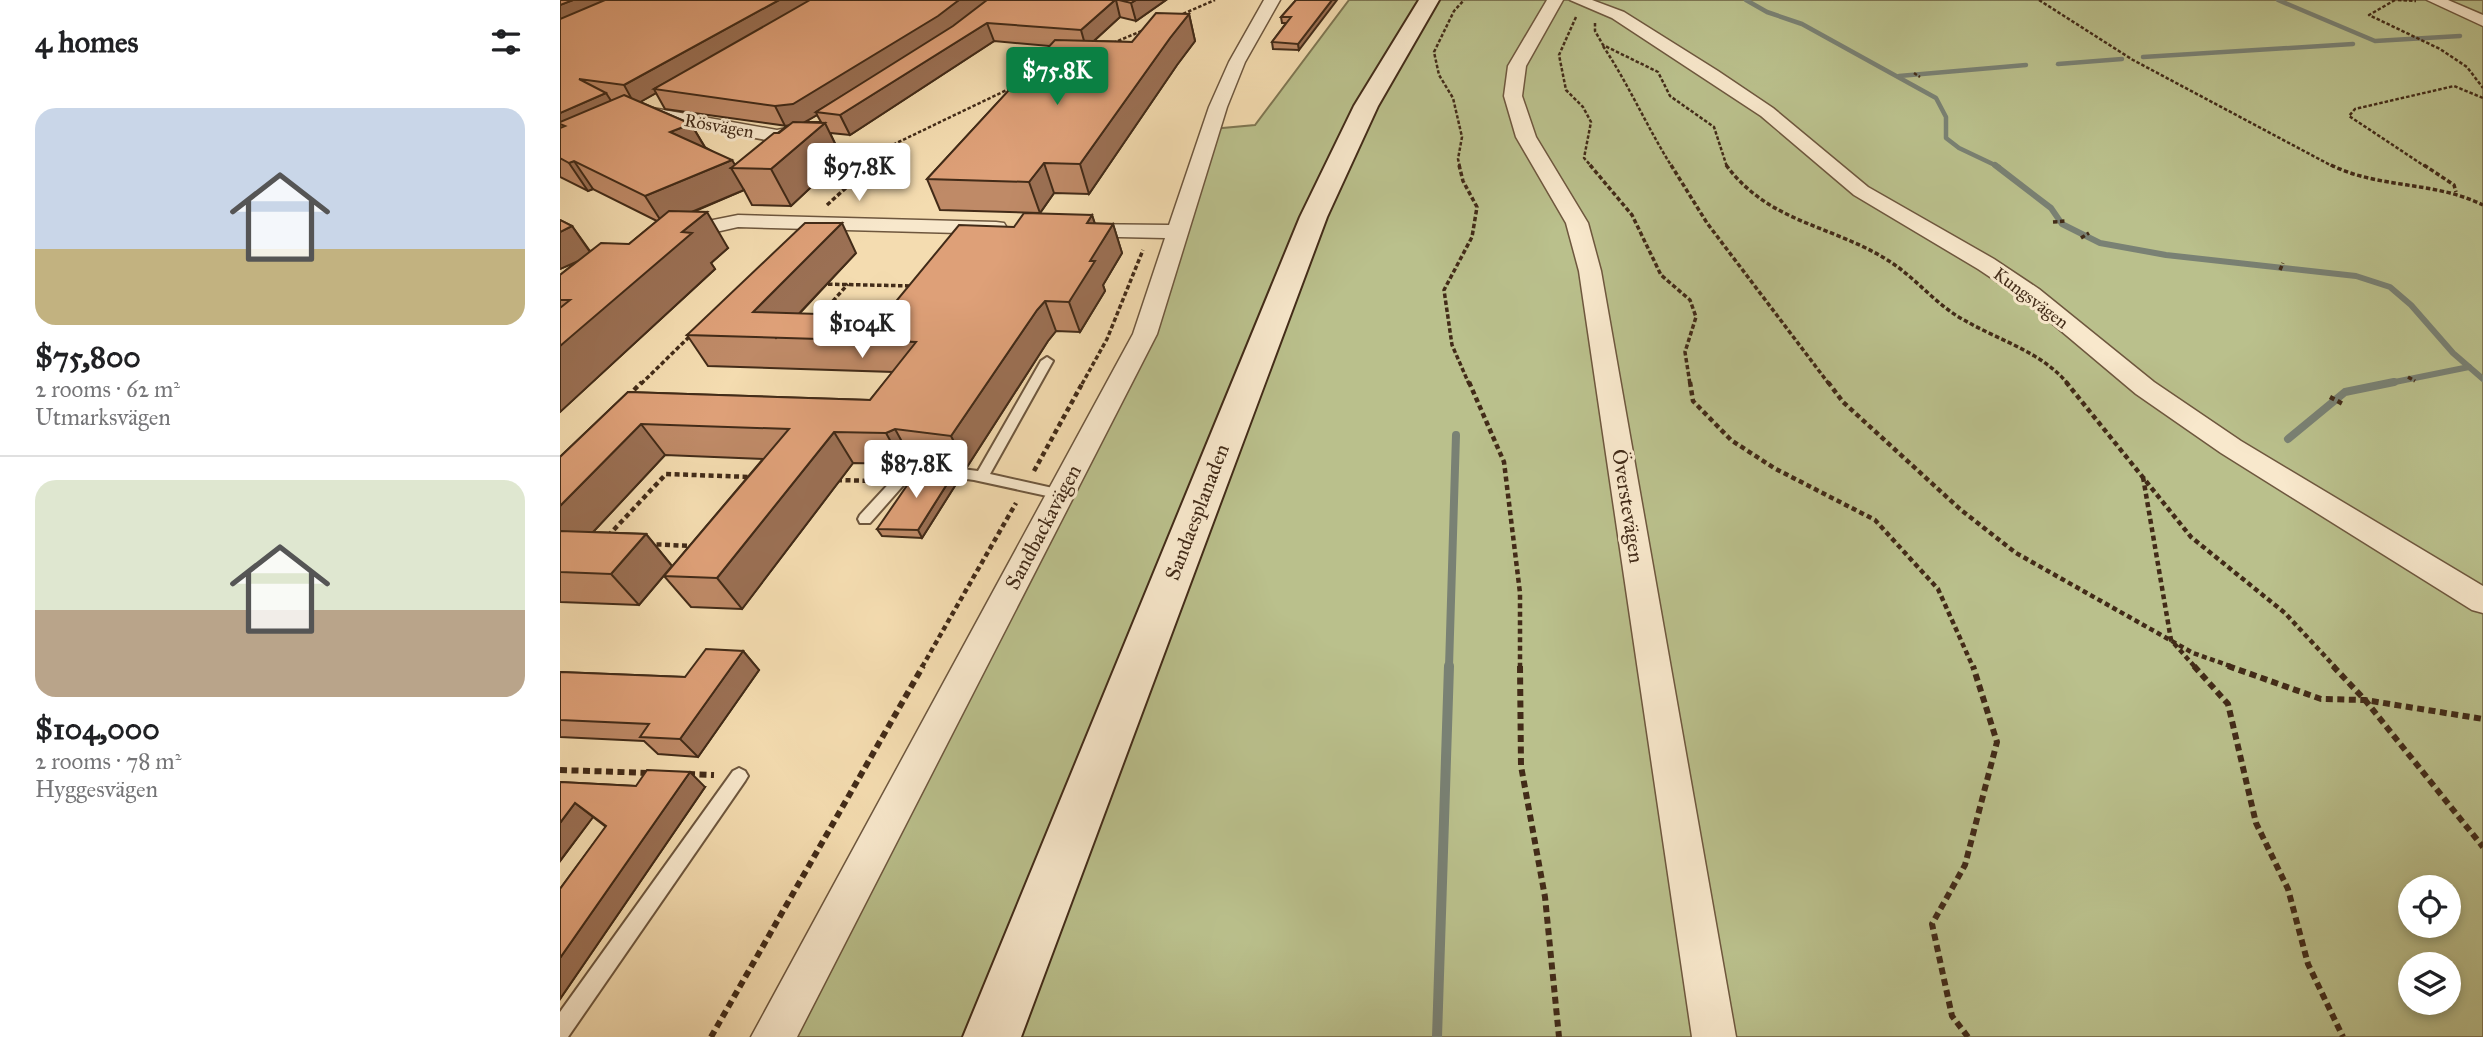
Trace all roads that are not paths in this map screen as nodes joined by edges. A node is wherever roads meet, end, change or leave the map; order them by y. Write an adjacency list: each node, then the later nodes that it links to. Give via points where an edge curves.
1 (1272, 0): 10 (street, Sandbackavägen, via 1237,62)
2 (1429, 0): 20 (main road, Sandaesplanaden, via 1396,49 1357,122 1297,257)
3 (2435, 0): 5 (street)
4 (1572, 1): 16 (street, Kungsvägen, via 1618,15 1712,75 1767,112 1861,191 2031,294 2146,388 2231,447); 21 (street, Överstevägen, via 1517,66 1514,96 1526,137 1577,223 1590,271)
5 (2483, 20)
6 (665, 98): 7 (street, Rösvägen, via 635,115 777,136 809,131)
7 (831, 117)
8 (1013, 228): 11 (street, via 738,221 710,225)
9 (1054, 229): 10 (street)
10 (1164, 232): 14 (street, Sandbackavägen, via 1145,334)
11 (652, 245)
12 (1048, 361): 13 (lane)
13 (981, 477): 14 (lane); 15 (lane, via 912,467)
14 (1061, 494): 19 (street, Sandbackavägen)
15 (865, 519)
16 (2483, 601)
17 (739, 776): 18 (lane)
18 (560, 1030)
19 (773, 1037)
20 (992, 1037)
21 (1714, 1037)

